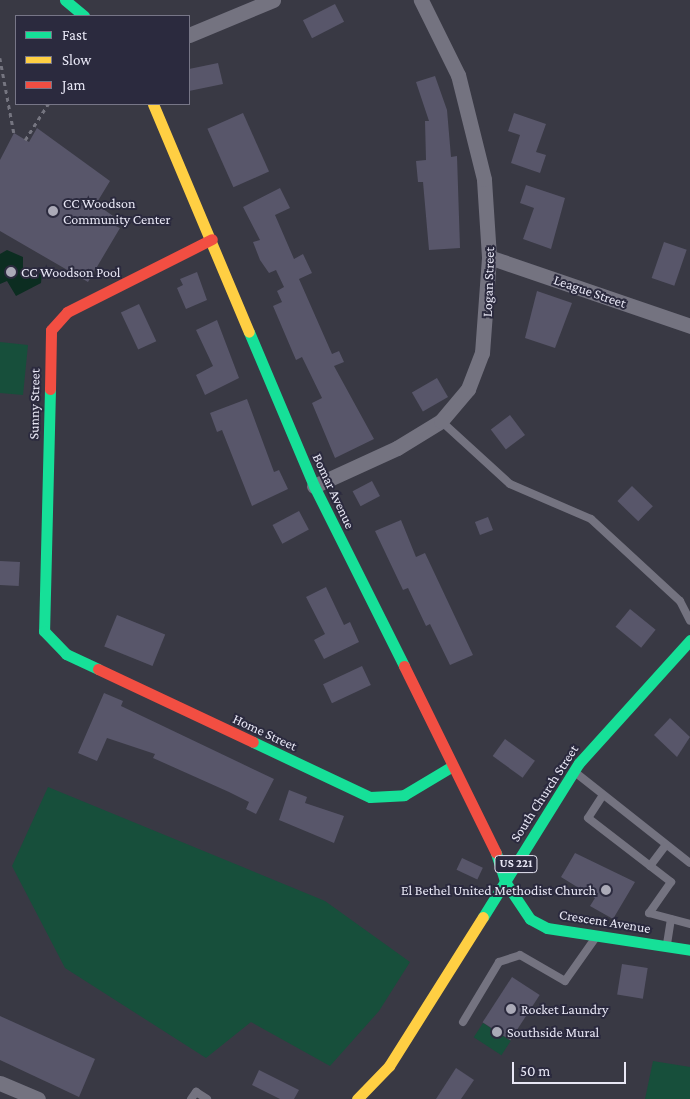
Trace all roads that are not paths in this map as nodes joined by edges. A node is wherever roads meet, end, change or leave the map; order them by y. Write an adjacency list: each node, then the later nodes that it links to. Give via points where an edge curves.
1 (65, 0): 4 (street)
2 (273, 0): 5 (street)
3 (422, 0): 8 (street, Logan Street, via 458,74 470,114 488,205)
4 (83, 15)
5 (190, 35)
6 (154, 105): 7 (street, Bomar Avenue)
7 (212, 239): 11 (street, Bomar Avenue); 14 (street, Sunny Street, via 68,312 51,330 41,620 50,642)
8 (489, 257): 9 (street, League Street); 10 (street, Logan Street, via 482,353 468,389)
9 (690, 326)
10 (441, 421): 11 (street, Logan Street, via 397,448); 12 (lane, via 510,484 591,519 680,601)
11 (314, 486): 15 (street, Bomar Avenue)
12 (690, 621)
13 (690, 640): 16 (street, South Church Street / US 221, via 622,712)
14 (66, 654): 15 (street, Home Street, via 370,797 404,795)
15 (451, 767): 21 (street, Bomar Avenue, via 494,848)
16 (574, 771): 17 (lane); 21 (street, South Church Street / US 221)
17 (603, 795): 18 (lane); 20 (lane, via 588,818)
18 (666, 845): 19 (lane); 20 (lane)
19 (690, 863)
20 (650, 866): 22 (lane, via 671,882 649,913)
21 (506, 884): 24 (street, Crescent Avenue, via 530,919 547,928); 32 (street, South Church Street / US 221, via 389,1066)
22 (671, 919): 23 (lane); 25 (lane)
23 (690, 924)
24 (597, 936): 25 (street, Crescent Avenue); 27 (lane, via 565,981 520,955 499,962)
25 (667, 946): 26 (street, Crescent Avenue)
26 (690, 950)
27 (463, 1022)
28 (0, 1083): 29 (street)
29 (38, 1099)
30 (191, 1099): 31 (lane, via 196,1092)
31 (207, 1099)
32 (357, 1099)

